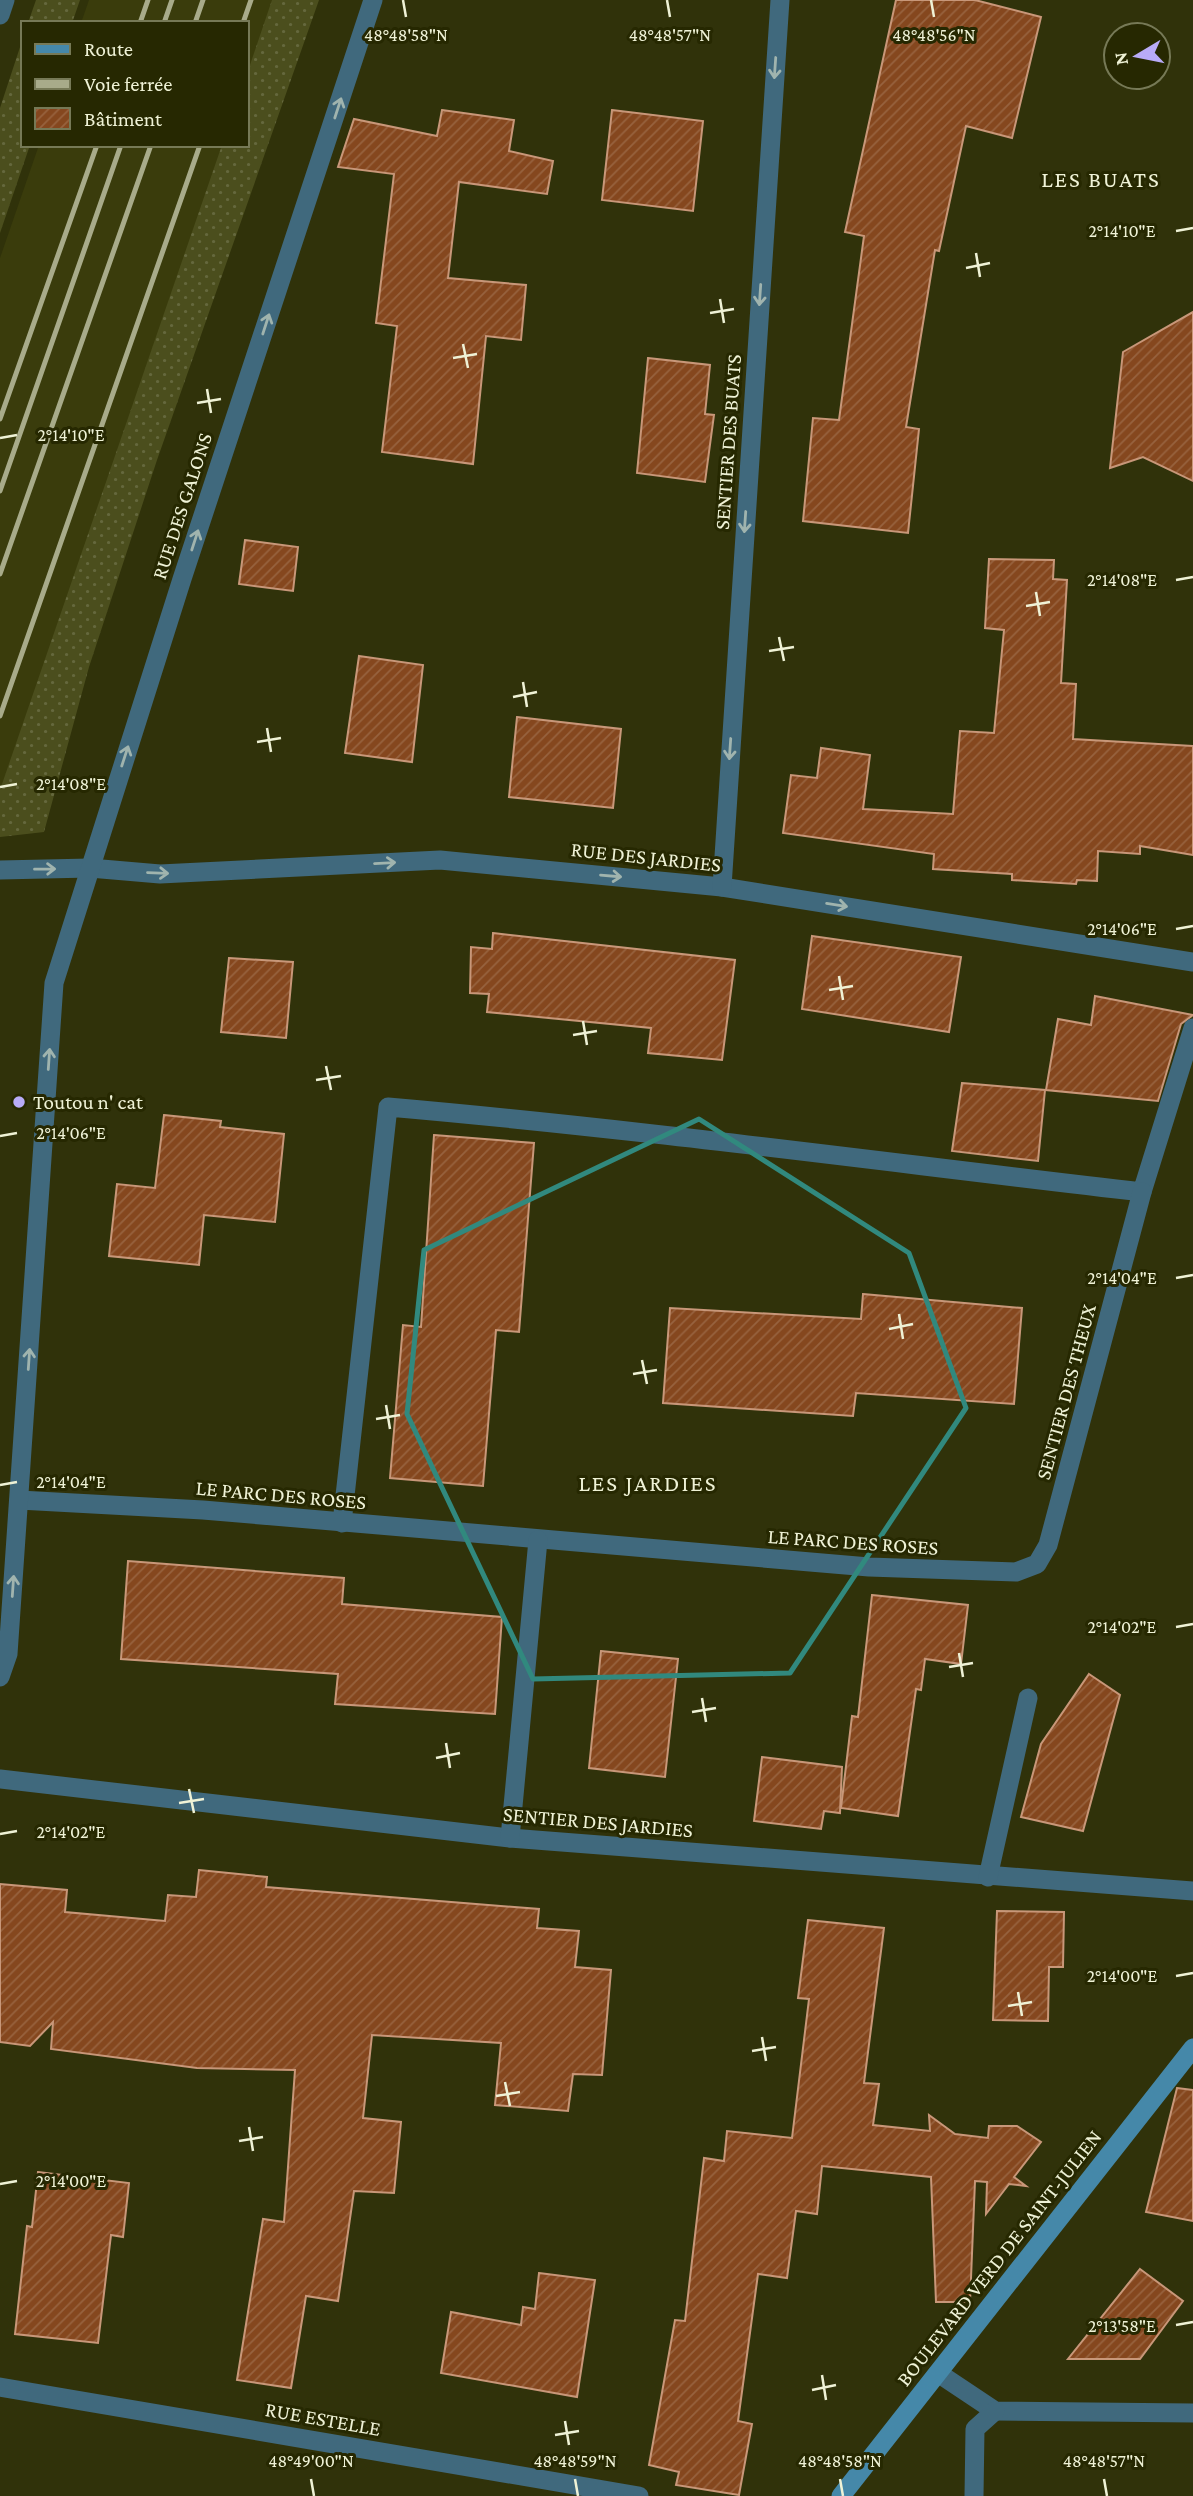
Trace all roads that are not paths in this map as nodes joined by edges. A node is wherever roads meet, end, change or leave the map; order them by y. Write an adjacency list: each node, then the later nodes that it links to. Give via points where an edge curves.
1 (5, 0): 4 (street)
2 (373, 0): 5 (street, RUE DES GALONS, one-way to 2)
3 (780, 0): 7 (street, SENTIER DES BUATS, one-way to 7)
4 (0, 15)
5 (90, 868): 6 (street, RUE DES JARDIES, one-way to 5); 7 (street, RUE DES JARDIES, one-way to 7, via 160,874 440,860); 11 (street, RUE DES GALONS, one-way to 5, via 54,984)
6 (0, 870)
7 (722, 887): 8 (street, RUE DES JARDIES, one-way to 8)
8 (1193, 962)
9 (1193, 1028): 10 (street, SENTIER DES THEUX)
10 (1142, 1192): 12 (street, via 585,1124 388,1107); 14 (street, SENTIER DES THEUX, via 1056,1522)
11 (19, 1500): 12 (street, LE PARC DES ROSES); 15 (street, RUE DES GALONS, one-way to 11, via 8,1654)
12 (342, 1523): 13 (street, LE PARC DES ROSES)
13 (538, 1540): 14 (street, LE PARC DES ROSES, via 996,1573 1016,1572); 18 (street)
14 (1037, 1563)
15 (0, 1677)
16 (1028, 1698): 19 (street)
17 (0, 1779): 18 (street, SENTIER DES JARDIES)
18 (510, 1838): 19 (street, SENTIER DES JARDIES)
19 (988, 1877): 20 (street, SENTIER DES JARDIES)
20 (1193, 1891)
21 (1193, 2048): 22 (main road, BOULEVARD VERD DE SAINT-JULIEN)
22 (938, 2373): 24 (street); 27 (main road, BOULEVARD VERD DE SAINT-JULIEN)
23 (0, 2387): 26 (street, RUE ESTELLE)
24 (995, 2411): 25 (street); 28 (street, via 975,2429)
25 (1193, 2413)
26 (639, 2496)
27 (841, 2496)
28 (974, 2496)

